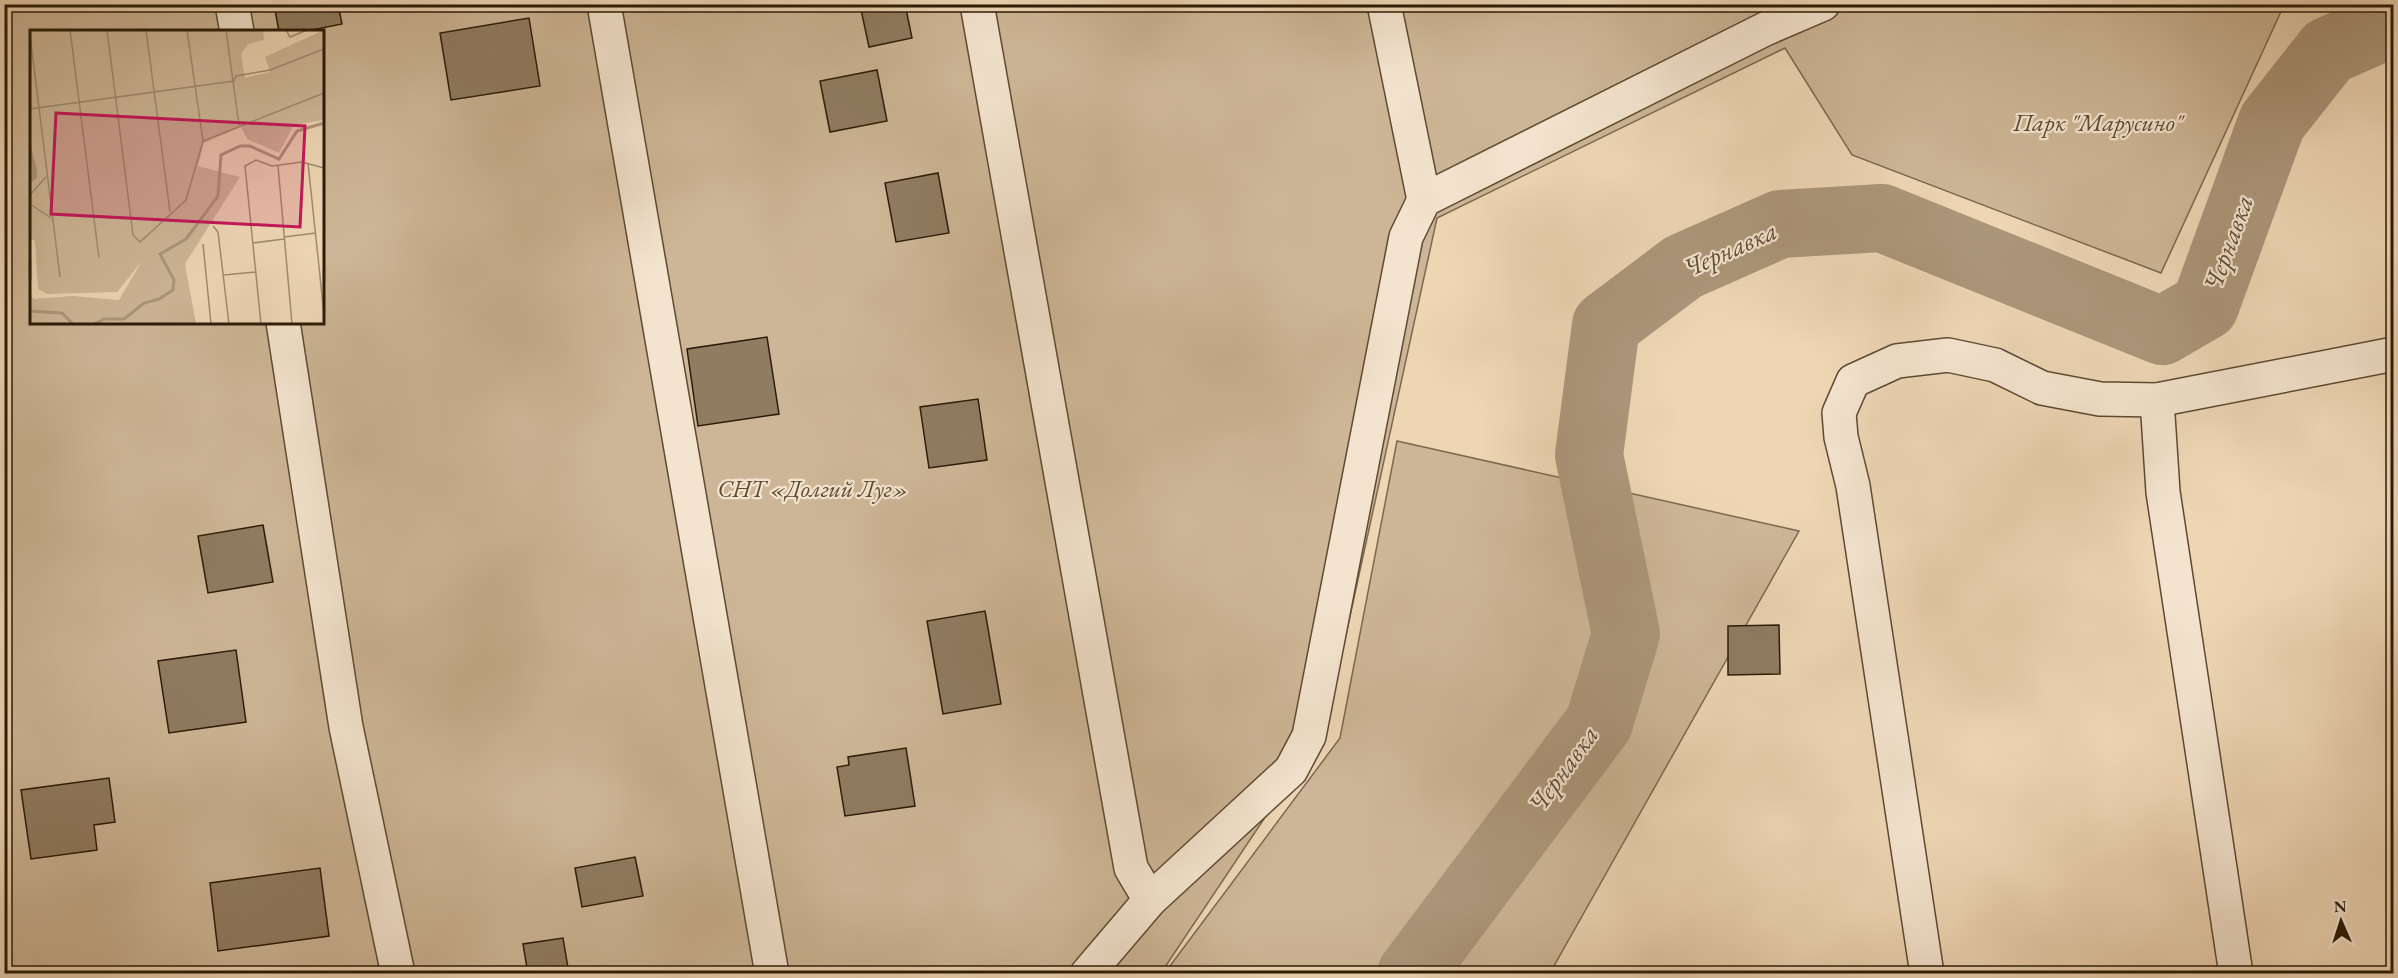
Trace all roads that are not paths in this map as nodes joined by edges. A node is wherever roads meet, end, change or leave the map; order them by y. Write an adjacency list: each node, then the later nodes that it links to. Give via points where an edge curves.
1 (232, 4): 7 (lane)
2 (604, 4): 14 (lane)
3 (977, 4): 12 (lane, via 1131,868)
4 (1384, 4): 8 (lane)
5 (1823, 4): 6 (lane)
6 (1762, 17): 8 (lane)
7 (237, 30)
8 (1424, 200): 12 (lane, via 1406,237 1309,736 1291,770)
9 (283, 324): 13 (lane, via 346,727)
10 (2394, 354): 11 (lane)
11 (2157, 400): 16 (lane, via 2100,399 2042,388 1995,365 1948,355 1897,362 1852,381 1839,413); 17 (lane, via 2163,492)
12 (1150, 900): 15 (lane)
13 (398, 974)
14 (772, 974)
15 (1087, 974)
16 (1927, 974)
17 (2236, 974)

